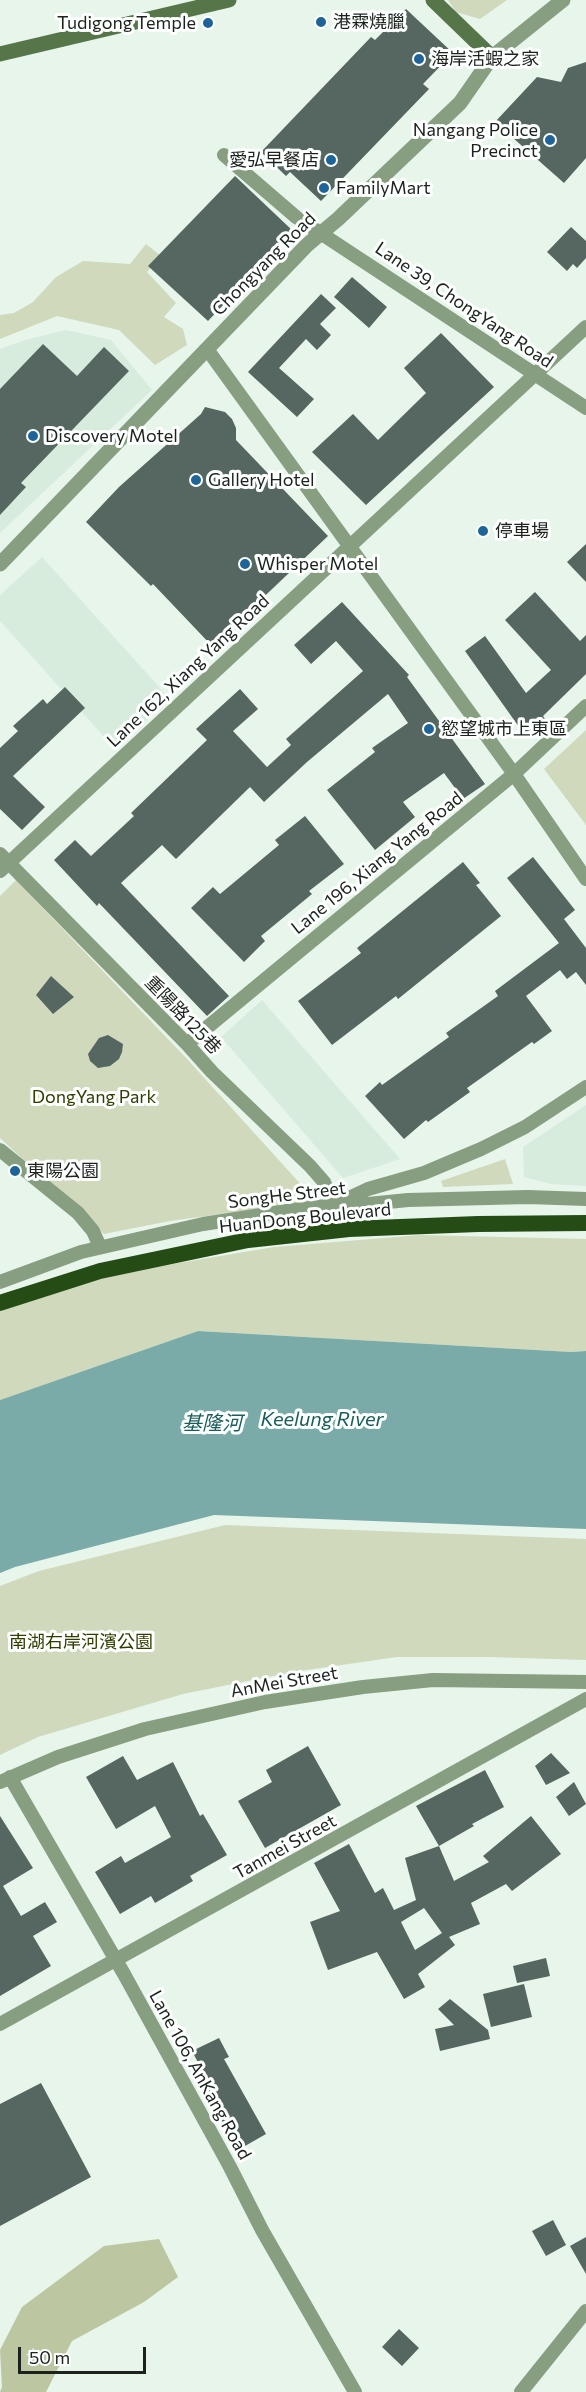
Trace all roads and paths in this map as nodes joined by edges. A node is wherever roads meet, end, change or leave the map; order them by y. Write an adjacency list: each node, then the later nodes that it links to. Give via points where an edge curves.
1 (229, 0): 4 (main road)
2 (433, 0): 5 (main road)
3 (563, 0): 5 (street, Chongyang Road)
4 (0, 54)
5 (492, 57): 7 (street, Chongyang Road, via 460,103)
6 (224, 155): 7 (street, Lane 39, ChongYang Road, via 296,217)
7 (321, 232): 9 (street, Chongyang Road); 10 (street, Lane 39, ChongYang Road)
8 (586, 327): 10 (street, Lane 162, Xiang Yang Road)
9 (207, 349): 12 (street); 13 (street, Chongyang Road)
10 (534, 374): 11 (street, Lane 39, ChongYang Road); 12 (street, Lane 162, Xiang Yang Road)
11 (586, 408)
12 (348, 547): 15 (street); 16 (street, Lane 162, Xiang Yang Road)
13 (0, 564)
14 (586, 706): 15 (street, Lane 196, Xiang Yang Road)
15 (514, 774): 17 (street); 18 (street, Lane 196, Xiang Yang Road)
16 (3, 862): 18 (street, 重陽路125巷)
17 (586, 879)
18 (187, 1044): 22 (street, 重陽路125巷, via 310,1166 324,1182)
19 (586, 1087): 22 (street, via 525,1127 481,1149 424,1173 362,1191)
20 (0, 1150): 24 (street, via 78,1213 93,1231)
21 (586, 1199): 22 (street, SongHe Street, via 528,1197)
22 (334, 1205): 24 (street, SongHe Street, via 203,1224)
23 (586, 1223): 26 (highway, HuanDong Boulevard, via 374,1227 246,1241 95,1271)
24 (100, 1248): 25 (street, SongHe Street)
25 (0, 1282)
26 (0, 1302)
27 (586, 1682): 29 (street, AnMei Street, via 433,1680 265,1702 145,1729 58,1757)
28 (586, 1699): 30 (street, Tanmei Street)
29 (5, 1780): 30 (street, Lane 106, AnKang Road)
30 (116, 1961): 31 (street, Tanmei Street); 33 (street, Lane 106, AnKang Road)
31 (0, 2024)
32 (586, 2311): 34 (street)
33 (355, 2392)
34 (521, 2392)

